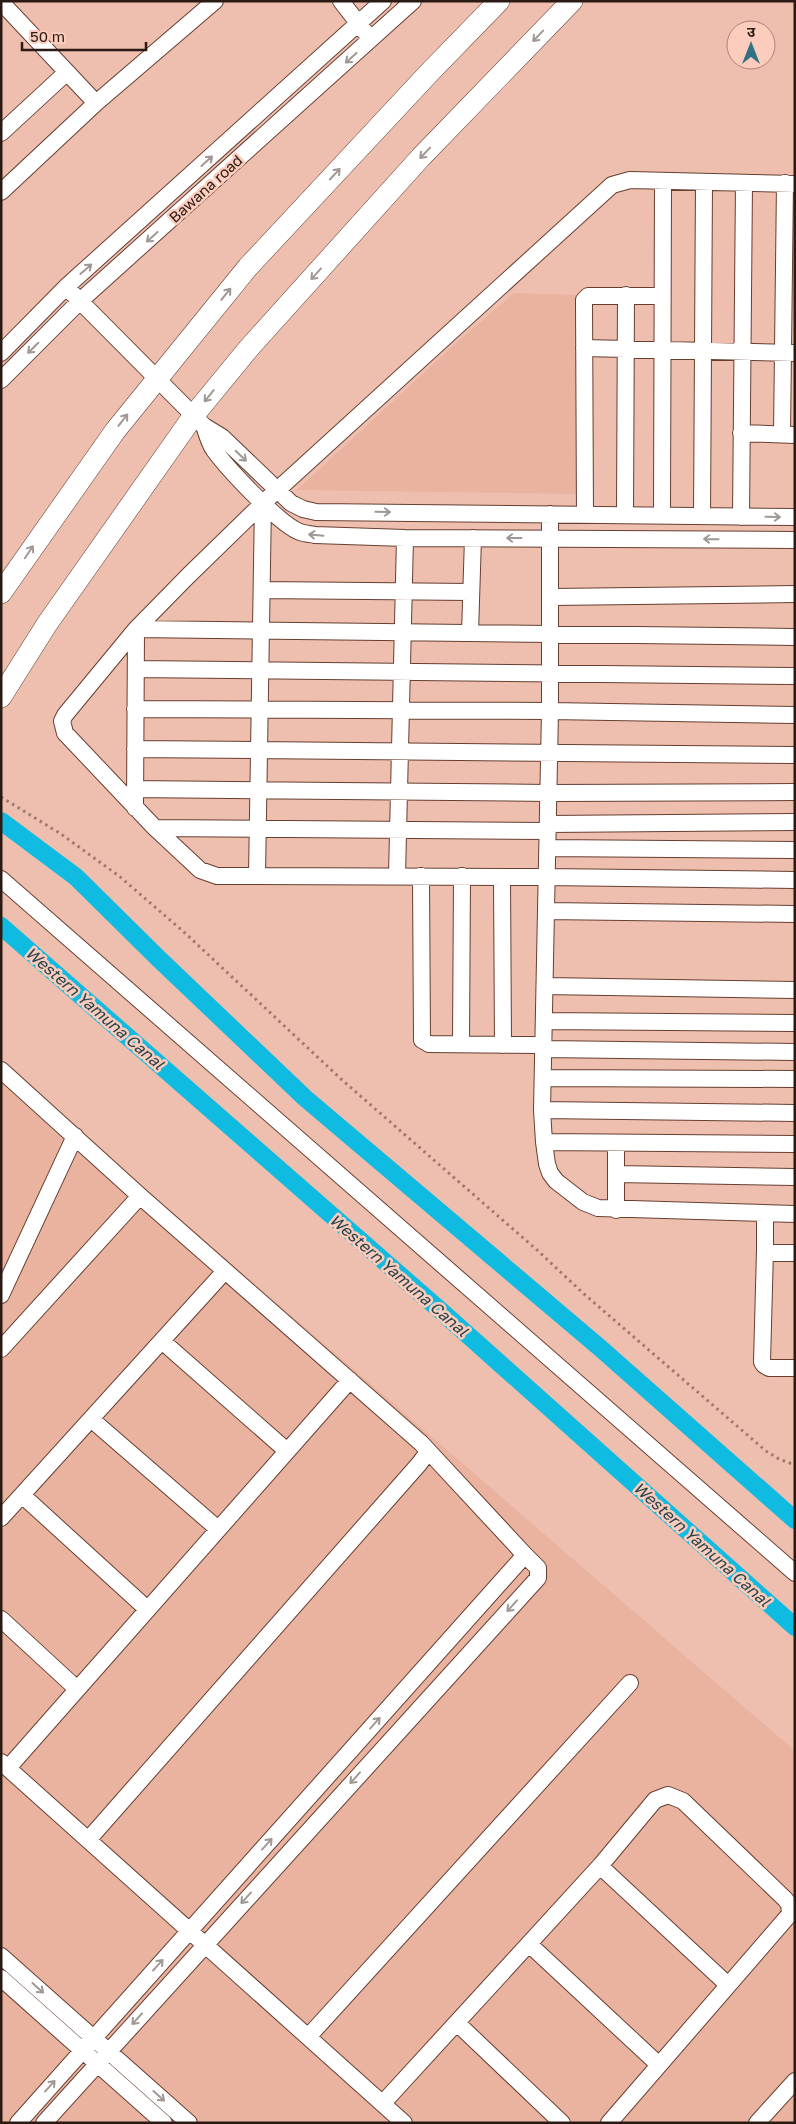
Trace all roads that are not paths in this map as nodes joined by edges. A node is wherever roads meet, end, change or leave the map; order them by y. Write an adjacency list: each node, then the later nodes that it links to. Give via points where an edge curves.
1 (215, 1): 11 (street)
2 (341, 1): 8 (street)
3 (384, 1): 8 (street, Bawana road)
4 (413, 1): 9 (street, Bawana road)
5 (499, 1): 29 (main road, one-way to 5, via 248,267)
6 (572, 1): 31 (main road, one-way to 31, via 421,158 249,348)
7 (1, 2): 10 (street)
8 (359, 24): 9 (street); 18 (street, Bawana road, one-way to 8)
9 (371, 39): 21 (street, Bawana road, one-way to 21)
10 (66, 73): 11 (street); 12 (street)
11 (96, 103): 17 (street)
12 (1, 133)
13 (663, 181): 14 (street); 20 (street); 34 (street, via 630,180 612,185)
14 (704, 182): 15 (street); 24 (street)
15 (744, 183): 16 (street); 26 (street)
16 (790, 184): 28 (street)
17 (1, 192)
18 (66, 287): 21 (street); 27 (street, Bawana road)
19 (626, 295): 20 (street); 22 (street, via 586,297); 23 (street)
20 (662, 296): 25 (street)
21 (80, 301): 29 (street); 30 (street, Bawana road, one-way to 30)
22 (584, 348): 23 (street); 37 (street)
23 (625, 349): 25 (street); 38 (street)
24 (702, 350): 25 (street); 26 (street); 40 (street)
25 (662, 351): 39 (street)
26 (742, 352): 28 (street); 32 (street)
27 (1, 353)
28 (789, 353): 33 (street)
29 (157, 378): 31 (street); 49 (main road, one-way to 29, via 115,431)
30 (1, 380)
31 (199, 420): 34 (street, one-way to 34); 35 (street, via 214,450); 64 (main road, via 47,624)
32 (742, 433): 33 (street); 41 (street)
33 (789, 435)
34 (277, 491): 35 (street); 36 (street, one-way to 36, via 291,503 316,512)
35 (263, 503): 43 (street, one-way to 35, via 301,533); 47 (street); 53 (street)
36 (550, 514): 37 (street); 45 (street)
37 (584, 515): 38 (street)
38 (625, 515): 39 (street)
39 (662, 516): 40 (street)
40 (702, 516): 41 (street)
41 (742, 516): 42 (street, one-way to 42)
42 (795, 517)
43 (405, 538): 44 (street); 48 (street)
44 (473, 538): 45 (street, one-way to 44); 50 (street)
45 (550, 538): 46 (street, one-way to 45); 52 (street)
46 (795, 540)
47 (262, 590): 48 (street); 54 (street)
48 (403, 591): 50 (street); 55 (street)
49 (1, 592)
50 (471, 592): 56 (street)
51 (795, 594): 52 (street)
52 (551, 597): 57 (street)
53 (136, 629): 54 (street); 59 (street); 80 (street, via 62,721 65,733)
54 (261, 631): 55 (street); 60 (street)
55 (402, 633): 56 (street); 61 (street)
56 (470, 633): 57 (street)
57 (550, 634): 58 (street); 62 (street)
58 (795, 637)
59 (136, 669): 60 (street); 65 (street)
60 (260, 670): 61 (street); 66 (street)
61 (401, 672): 62 (street); 67 (street)
62 (550, 674): 63 (street); 68 (street)
63 (795, 676)
64 (1, 697)
65 (135, 709): 66 (street); 70 (street)
66 (260, 710): 67 (street); 71 (street)
67 (400, 710): 68 (street); 72 (street)
68 (550, 711): 69 (street); 73 (street)
69 (795, 715)
70 (135, 749): 71 (street); 75 (street)
71 (259, 750): 72 (street); 76 (street)
72 (400, 751): 73 (street); 77 (street)
73 (550, 752): 74 (street); 79 (street)
74 (795, 755)
75 (134, 789): 76 (street); 80 (street)
76 (259, 790): 77 (street); 84 (street)
77 (399, 792): 79 (street); 85 (street)
78 (795, 792): 79 (street)
79 (549, 793): 82 (street)
80 (135, 808): 83 (street)
81 (795, 822): 82 (street)
82 (548, 827): 85 (street); 86 (street)
83 (155, 828): 84 (street); 88 (street, via 207,874)
84 (258, 829): 85 (street); 88 (street)
85 (398, 830): 89 (street)
86 (548, 848): 87 (street); 93 (street)
87 (795, 850)
88 (257, 876): 89 (street)
89 (397, 876): 90 (street)
90 (421, 876): 91 (street); 102 (street, via 422,1040 429,1044)
91 (462, 876): 92 (street); 102 (street)
92 (502, 877): 93 (street); 103 (street)
93 (547, 877): 95 (street); 96 (street)
94 (1, 879): 136 (street)
95 (795, 880)
96 (546, 911): 97 (street); 98 (street)
97 (795, 914)
98 (545, 986): 99 (street); 100 (street)
99 (795, 990)
100 (544, 1021): 101 (street); 104 (street)
101 (795, 1023)
102 (461, 1044): 103 (street)
103 (502, 1044): 104 (street)
104 (543, 1047): 105 (street); 107 (street)
105 (795, 1052)
106 (1, 1070): 111 (street)
107 (543, 1078): 108 (street); 109 (street)
108 (795, 1079)
109 (542, 1110): 110 (street); 112 (street)
110 (795, 1114)
111 (75, 1136): 117 (street); 124 (street)
112 (544, 1142): 113 (street); 118 (street, via 547,1164 556,1181 591,1206)
113 (616, 1143): 114 (street); 115 (street)
114 (795, 1144)
115 (616, 1174): 116 (street); 118 (street)
116 (795, 1177)
117 (140, 1196): 123 (street); 126 (street)
118 (616, 1210): 119 (street)
119 (765, 1214): 120 (street); 121 (street)
120 (795, 1214)
121 (765, 1250): 122 (street, via 769,1253); 127 (street, via 762,1362 769,1368)
122 (795, 1253)
123 (225, 1271): 125 (street); 128 (street)
124 (1, 1295)
125 (162, 1341): 129 (street); 130 (street)
126 (1, 1350)
127 (795, 1368)
128 (350, 1380): 130 (street); 131 (street)
129 (91, 1419): 132 (street); 134 (street)
130 (287, 1451): 134 (street)
131 (428, 1452): 135 (street); 142 (street)
132 (22, 1495): 133 (street); 137 (street)
133 (1, 1518)
134 (218, 1529): 137 (street)
135 (525, 1555): 144 (street, one-way to 135); 145 (street, one-way to 145, via 538,1568 538,1578)
136 (795, 1573)
137 (148, 1609): 140 (street)
138 (1, 1619): 140 (street)
139 (630, 1683): 151 (street)
140 (77, 1689): 141 (street)
141 (4, 1765): 142 (street)
142 (88, 1840): 144 (street)
143 (600, 1866): 146 (street); 149 (street); 149 (street, via 655,1800 668,1795 683,1801 785,1899 791,1909 788,1918)
144 (189, 1931): 145 (street); 152 (street, one-way to 144)
145 (204, 1944): 151 (street); 153 (street, one-way to 153)
146 (529, 1944): 150 (street); 155 (street)
147 (1, 1956): 152 (street, one-way to 152)
148 (1, 1978): 152 (street)
149 (728, 1985): 155 (street)
150 (457, 2023): 157 (street); 163 (street)
151 (308, 2037): 157 (street)
152 (88, 2044): 153 (street); 154 (street); 158 (street, one-way to 152)
153 (108, 2051): 154 (street); 161 (street, one-way to 161)
154 (97, 2063): 159 (street); 160 (street)
155 (659, 2065): 164 (street)
156 (795, 2082): 165 (street)
157 (383, 2104): 162 (street)
158 (18, 2123)
159 (44, 2123)
160 (164, 2123)
161 (189, 2123)
162 (404, 2123)
163 (562, 2123)
164 (609, 2123)
165 (757, 2123)

